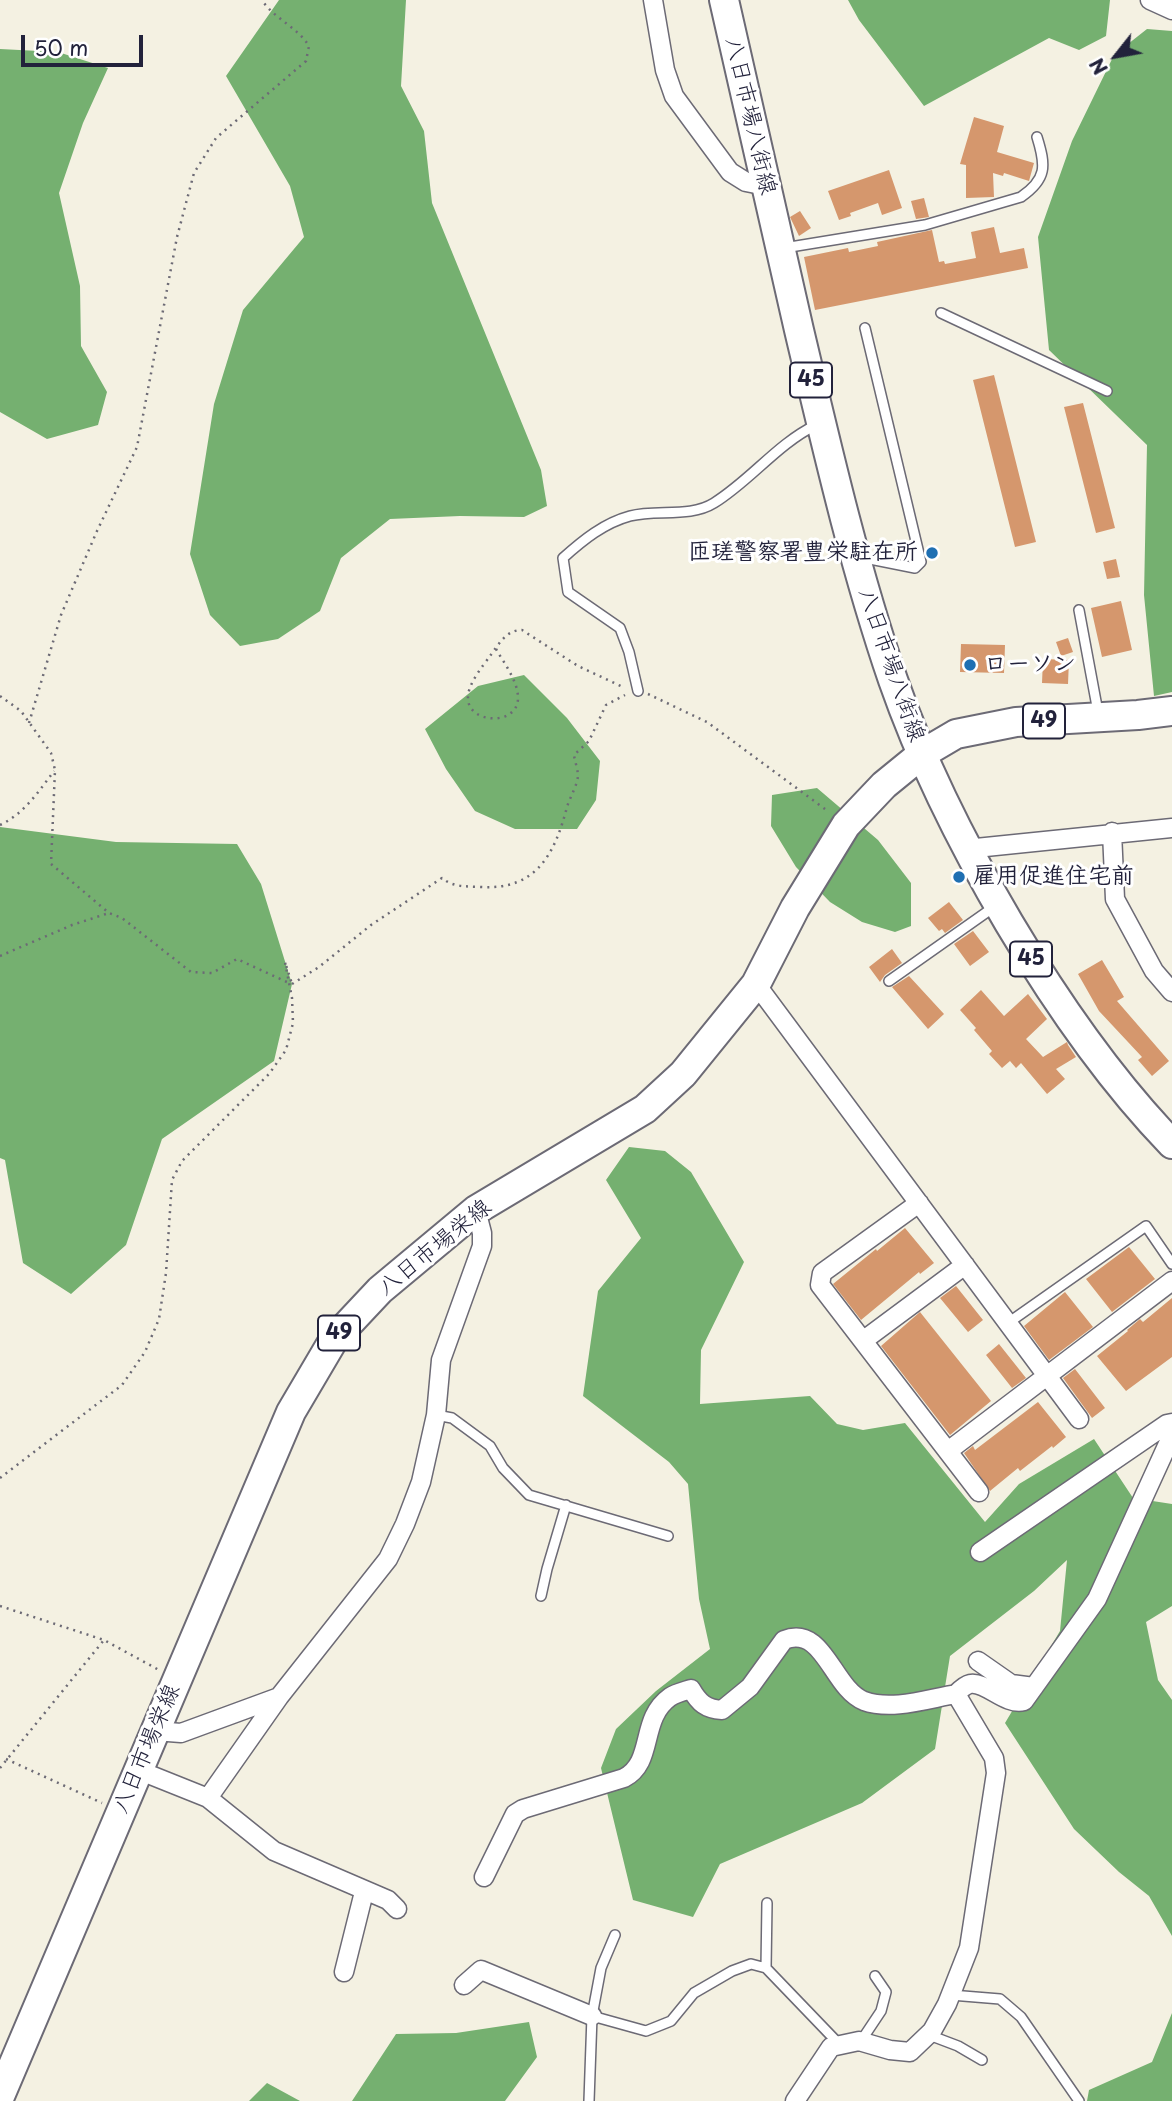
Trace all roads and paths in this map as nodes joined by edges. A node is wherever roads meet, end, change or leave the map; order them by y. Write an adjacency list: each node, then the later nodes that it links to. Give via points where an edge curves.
1 (266, 0): 20 (path, via 272,13 302,35 309,46 306,61 216,138 194,173 177,237 137,447 61,615)
2 (653, 0): 7 (street, via 674,96 730,172 746,182)
3 (724, 0): 7 (main road, 八日市場八街線 / 45)
4 (1150, 0): 5 (street)
5 (1172, 10)
6 (1037, 137): 8 (lane, via 1044,159 1042,175 1021,197 925,225)
7 (766, 186): 8 (main road, 八日市場八街線 / 45)
8 (781, 249): 12 (main road, 八日市場八街線 / 45)
9 (941, 313): 11 (lane)
10 (865, 328): 13 (lane, via 921,562 915,568)
11 (1107, 391)
12 (821, 423): 13 (main road, 八日市場八街線 / 45); 16 (lane, via 799,433 713,504 631,516 588,536 563,558 568,592 620,628)
13 (854, 555): 21 (main road, 八日市場八街線 / 45)
14 (1079, 610): 19 (lane)
15 (496, 649): 15 (path, via 518,699 509,715 497,719 478,714 468,699); 32 (path, via 507,634 522,630 578,666 634,692 606,705 589,741 574,755 578,777 556,843 532,874 517,883 489,888 451,886 442,878)
16 (638, 691): 24 (path, via 707,722)
17 (0, 696): 20 (path)
18 (1172, 711): 19 (main road, 八日市場栄線 / 49)
19 (1099, 718): 21 (main road, 八日市場栄線 / 49, via 1016,722 956,734)
20 (29, 723): 22 (path, via 51,753)
21 (922, 754): 24 (main road, 八日市場栄線 / 49); 27 (main road, 八日市場八街線 / 45)
22 (55, 770): 23 (path, via 31,802); 29 (path, via 51,864)
23 (0, 825)
24 (846, 825): 33 (main road, 八日市場栄線 / 49)
25 (1172, 828): 26 (street)
26 (1112, 832): 27 (street); 34 (street, via 1115,898 1154,971)
27 (966, 849): 28 (main road, 八日市場八街線 / 45)
28 (998, 904): 31 (lane); 35 (main road, 八日市場八街線 / 45, via 1074,1027)
29 (109, 913): 30 (path); 32 (path, via 122,918 191,972 212,973 237,959)
30 (0, 956)
31 (889, 981)
32 (292, 984): 49 (path, via 285,962 293,1023 286,1050 269,1074 181,1161 172,1180 159,1319 145,1352 122,1385)
33 (756, 984): 36 (street); 37 (main road, 八日市場栄線 / 49, via 683,1074 645,1109)
34 (1172, 992)
35 (1172, 1144)
36 (919, 1203): 39 (street); 42 (street, via 822,1273 821,1285)
37 (476, 1210): 44 (street, via 482,1246 441,1360); 58 (main road, 八日市場栄線 / 49, via 380,1290 334,1339 291,1412)
38 (1172, 1264): 41 (lane, via 1146,1226)
39 (965, 1265): 41 (street); 42 (street)
40 (1172, 1281): 43 (street)
41 (1008, 1323): 43 (street)
42 (864, 1340): 48 (street)
43 (1048, 1376): 45 (street); 48 (street)
44 (436, 1415): 51 (lane, via 452,1418 490,1446 528,1495); 61 (street, via 421,1482 388,1559)
45 (1079, 1419)
46 (1172, 1423): 53 (street)
47 (1172, 1435): 59 (street, via 1097,1599)
48 (948, 1451): 50 (street)
49 (0, 1478)
50 (979, 1492)
51 (566, 1505): 52 (lane); 54 (lane)
52 (668, 1536)
53 (980, 1552)
54 (541, 1596)
55 (0, 1606): 56 (path)
56 (104, 1640): 58 (path); 63 (path)
57 (978, 1661): 59 (street, via 1011,1684)
58 (177, 1679): 62 (main road, 八日市場栄線 / 49)
59 (1034, 1687): 60 (street, via 1019,1703 974,1683)
60 (956, 1694): 68 (street, via 896,1705 862,1700 848,1690 812,1641 802,1637 784,1640 750,1687 722,1710 709,1709 691,1689 669,1698 655,1715 635,1772 515,1814); 77 (street, via 994,1758 996,1773 969,1948)
61 (279, 1697): 62 (street, via 181,1733); 66 (street)
62 (155, 1731): 65 (main road, 八日市場栄線 / 49)
63 (6, 1759): 64 (path); 67 (path)
64 (0, 1768)
65 (138, 1770): 66 (street); 67 (main road, 八日市場栄線 / 49)
66 (208, 1798): 69 (street, via 274,1851)
67 (121, 1811): 83 (main road, 八日市場栄線 / 49)
68 (484, 1877)
69 (364, 1892): 71 (street, via 388,1900); 74 (street)
70 (767, 1903): 73 (lane)
71 (397, 1909)
72 (615, 1934): 78 (lane, via 601,1968)
73 (766, 1968): 78 (lane, via 751,1964 732,1971 694,1993 671,2021 646,2031); 81 (lane)
74 (344, 1972)
75 (875, 1976): 80 (lane, via 886,1992 881,2011)
76 (464, 1985): 78 (street, via 481,1970)
77 (951, 1995): 79 (street); 86 (lane, via 1000,1999 1021,2017)
78 (592, 2016): 84 (lane)
79 (929, 2035): 80 (street, via 910,2052); 82 (lane)
80 (861, 2041): 81 (street)
81 (840, 2045): 85 (street, via 831,2047)
82 (982, 2060)
83 (0, 2096)
84 (589, 2101)
85 (794, 2101)
86 (1079, 2101)

